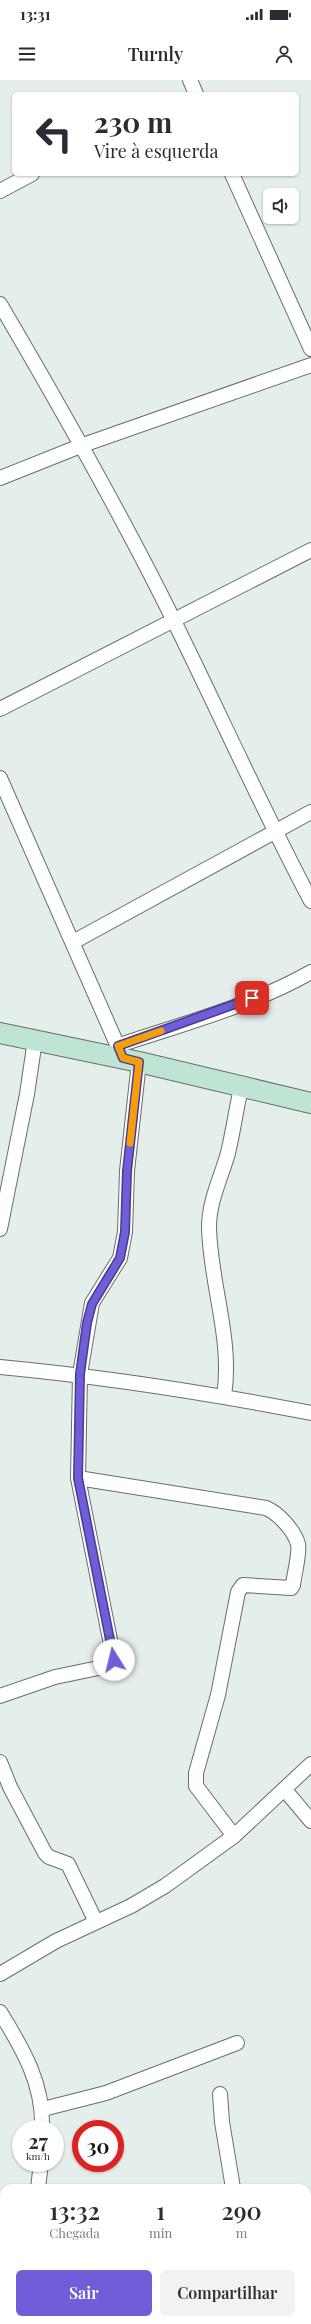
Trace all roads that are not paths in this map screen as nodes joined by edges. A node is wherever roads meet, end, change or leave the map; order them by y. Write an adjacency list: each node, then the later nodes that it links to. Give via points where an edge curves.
1 (190, 80): 2 (street)
2 (195, 92)
3 (28, 176): 5 (street)
4 (233, 176): 7 (street)
5 (0, 191)
6 (0, 304): 9 (street)
7 (311, 349)
8 (311, 365): 9 (street)
9 (83, 445): 10 (street); 12 (street)
10 (0, 478)
11 (311, 550): 12 (street)
12 (174, 620): 13 (street); 16 (street)
13 (0, 709)
14 (0, 778): 18 (street)
15 (311, 812): 16 (street)
16 (274, 832): 17 (street); 18 (street)
17 (311, 901)
18 (72, 942): 22 (street)
19 (311, 972): 22 (street)
20 (0, 1033): 21 (street)
21 (35, 1040): 22 (street); 25 (street)
22 (126, 1055): 23 (street); 27 (street, via 125,1232 120,1258 92,1304)
23 (241, 1088): 24 (street); 28 (street, via 227,1154 212,1203 209,1225 211,1260 227,1374)
24 (311, 1103)
25 (0, 1229)
26 (0, 1367): 27 (street)
27 (80, 1374): 28 (street); 30 (street)
28 (224, 1396): 29 (street)
29 (311, 1414)
30 (78, 1478): 31 (street, via 114,1660 108,1666 55,1677); 36 (street, via 266,1508 276,1512 284,1521 298,1545 294,1585 291,1588 243,1585 238,1592 218,1695 196,1773 196,1786)
31 (0, 1696)
32 (0, 1762): 37 (street, via 10,1787 46,1853 49,1857 68,1864)
33 (311, 1764): 34 (street)
34 (285, 1790): 35 (street); 36 (street)
35 (311, 1821)
36 (234, 1836): 37 (street, via 165,1886)
37 (96, 1922): 38 (street, via 56,1941)
38 (0, 1974)
39 (0, 2012): 42 (street, via 35,2077)
40 (237, 2043): 42 (street, via 106,2093)
41 (220, 2094): 46 (street)
42 (43, 2109): 43 (street)
43 (42, 2120)
44 (40, 2172): 45 (street)
45 (38, 2184)
46 (232, 2184)

